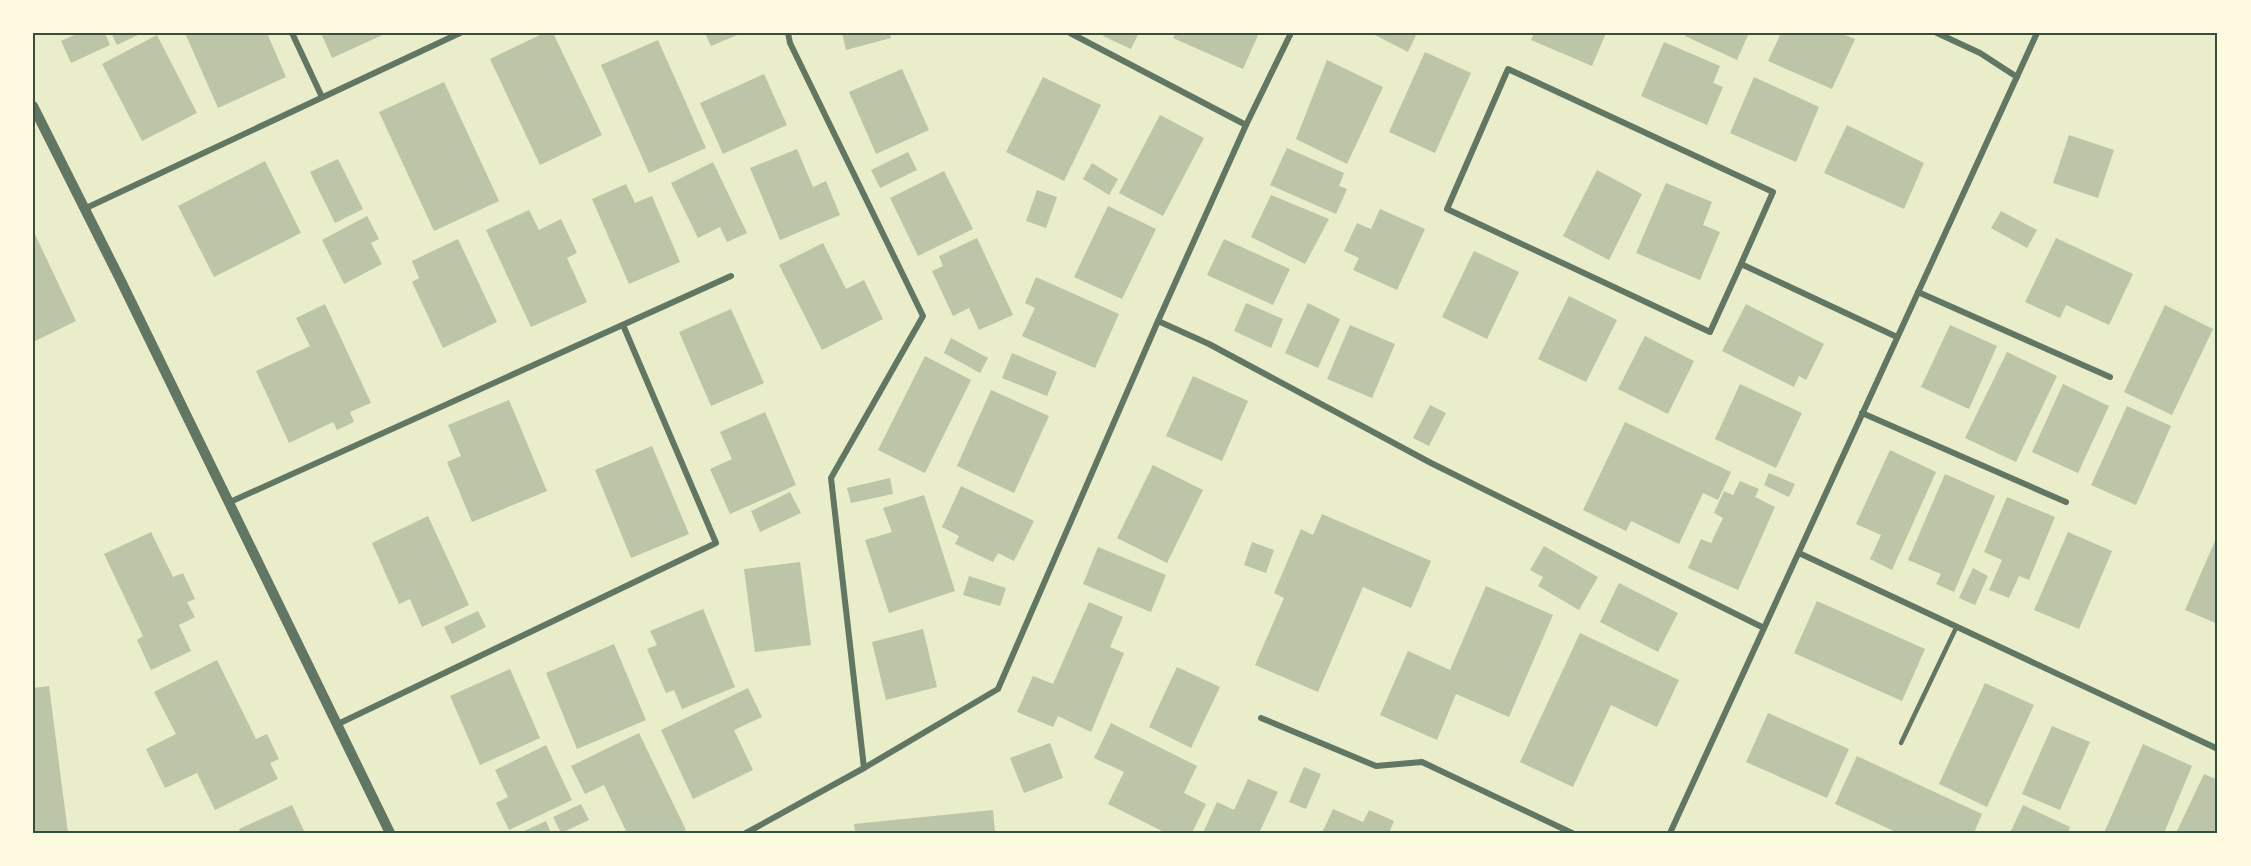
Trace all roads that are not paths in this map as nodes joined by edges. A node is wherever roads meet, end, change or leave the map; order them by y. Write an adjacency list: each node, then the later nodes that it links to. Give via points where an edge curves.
1 (292, 33): 9 (street)
2 (460, 33): 9 (street)
3 (789, 33): 30 (street, via 790,43 923,316 831,478)
4 (1071, 33): 11 (street)
5 (1291, 33): 11 (street)
6 (1937, 33): 8 (street, via 1980,53)
7 (2037, 33): 8 (street)
8 (2017, 77): 15 (street)
9 (321, 97): 12 (street)
10 (33, 106): 12 (street)
11 (1246, 125): 16 (street)
12 (84, 209): 21 (street)
13 (1741, 264): 13 (street, via 1710,332 1447,209 1508,69 1773,192); 18 (street)
14 (731, 276): 17 (street)
15 (1918, 292): 18 (street); 19 (street)
16 (1158, 321): 24 (street, via 1209,344 1431,463); 30 (street, via 998,689)
17 (623, 325): 21 (street); 27 (street, via 716,543)
18 (1897, 337): 20 (street)
19 (2110, 377)
20 (1862, 413): 22 (street); 23 (street)
21 (230, 502): 27 (street)
22 (2066, 502)
23 (1799, 553): 24 (street); 25 (street)
24 (1764, 628): 34 (street)
25 (1956, 628): 28 (lane); 29 (street)
26 (1261, 718): 33 (street, via 1376,766 1422,762)
27 (338, 724): 31 (street)
28 (1901, 743)
29 (2218, 749)
30 (864, 768): 32 (street)
31 (390, 833)
32 (747, 833)
33 (1572, 833)
34 (1670, 833)

